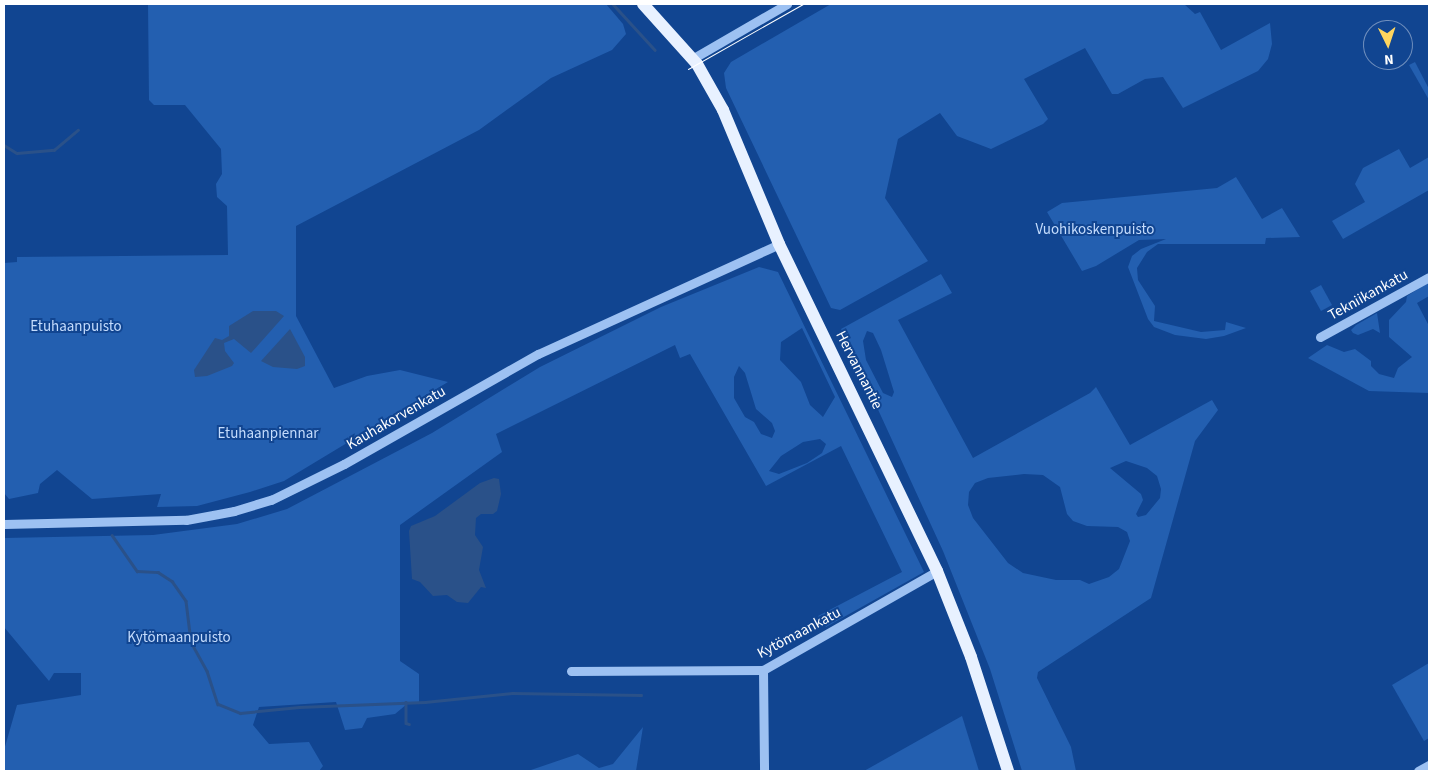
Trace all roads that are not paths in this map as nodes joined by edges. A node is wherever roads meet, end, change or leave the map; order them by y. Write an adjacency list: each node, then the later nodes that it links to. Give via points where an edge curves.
1 (643, 4): 3 (main road, Hervannantie)
2 (787, 4): 3 (street)
3 (692, 58): 4 (main road, Hervannantie, via 723,110)
4 (779, 244): 7 (street, Kauhakorvenkatu, via 538,354 344,464 271,500 186,520); 8 (main road, Hervannantie)
5 (1429, 277): 6 (street, Tekniikankatu)
6 (1320, 337)
7 (4, 524)
8 (937, 572): 9 (street, Kytömaankatu); 13 (main road, Hervannantie, via 971,657)
9 (763, 670): 10 (street, Kytömaankatu); 12 (street)
10 (571, 671)
11 (1429, 765): 14 (street)
12 (764, 771)
13 (1008, 771)
14 (1418, 771)

